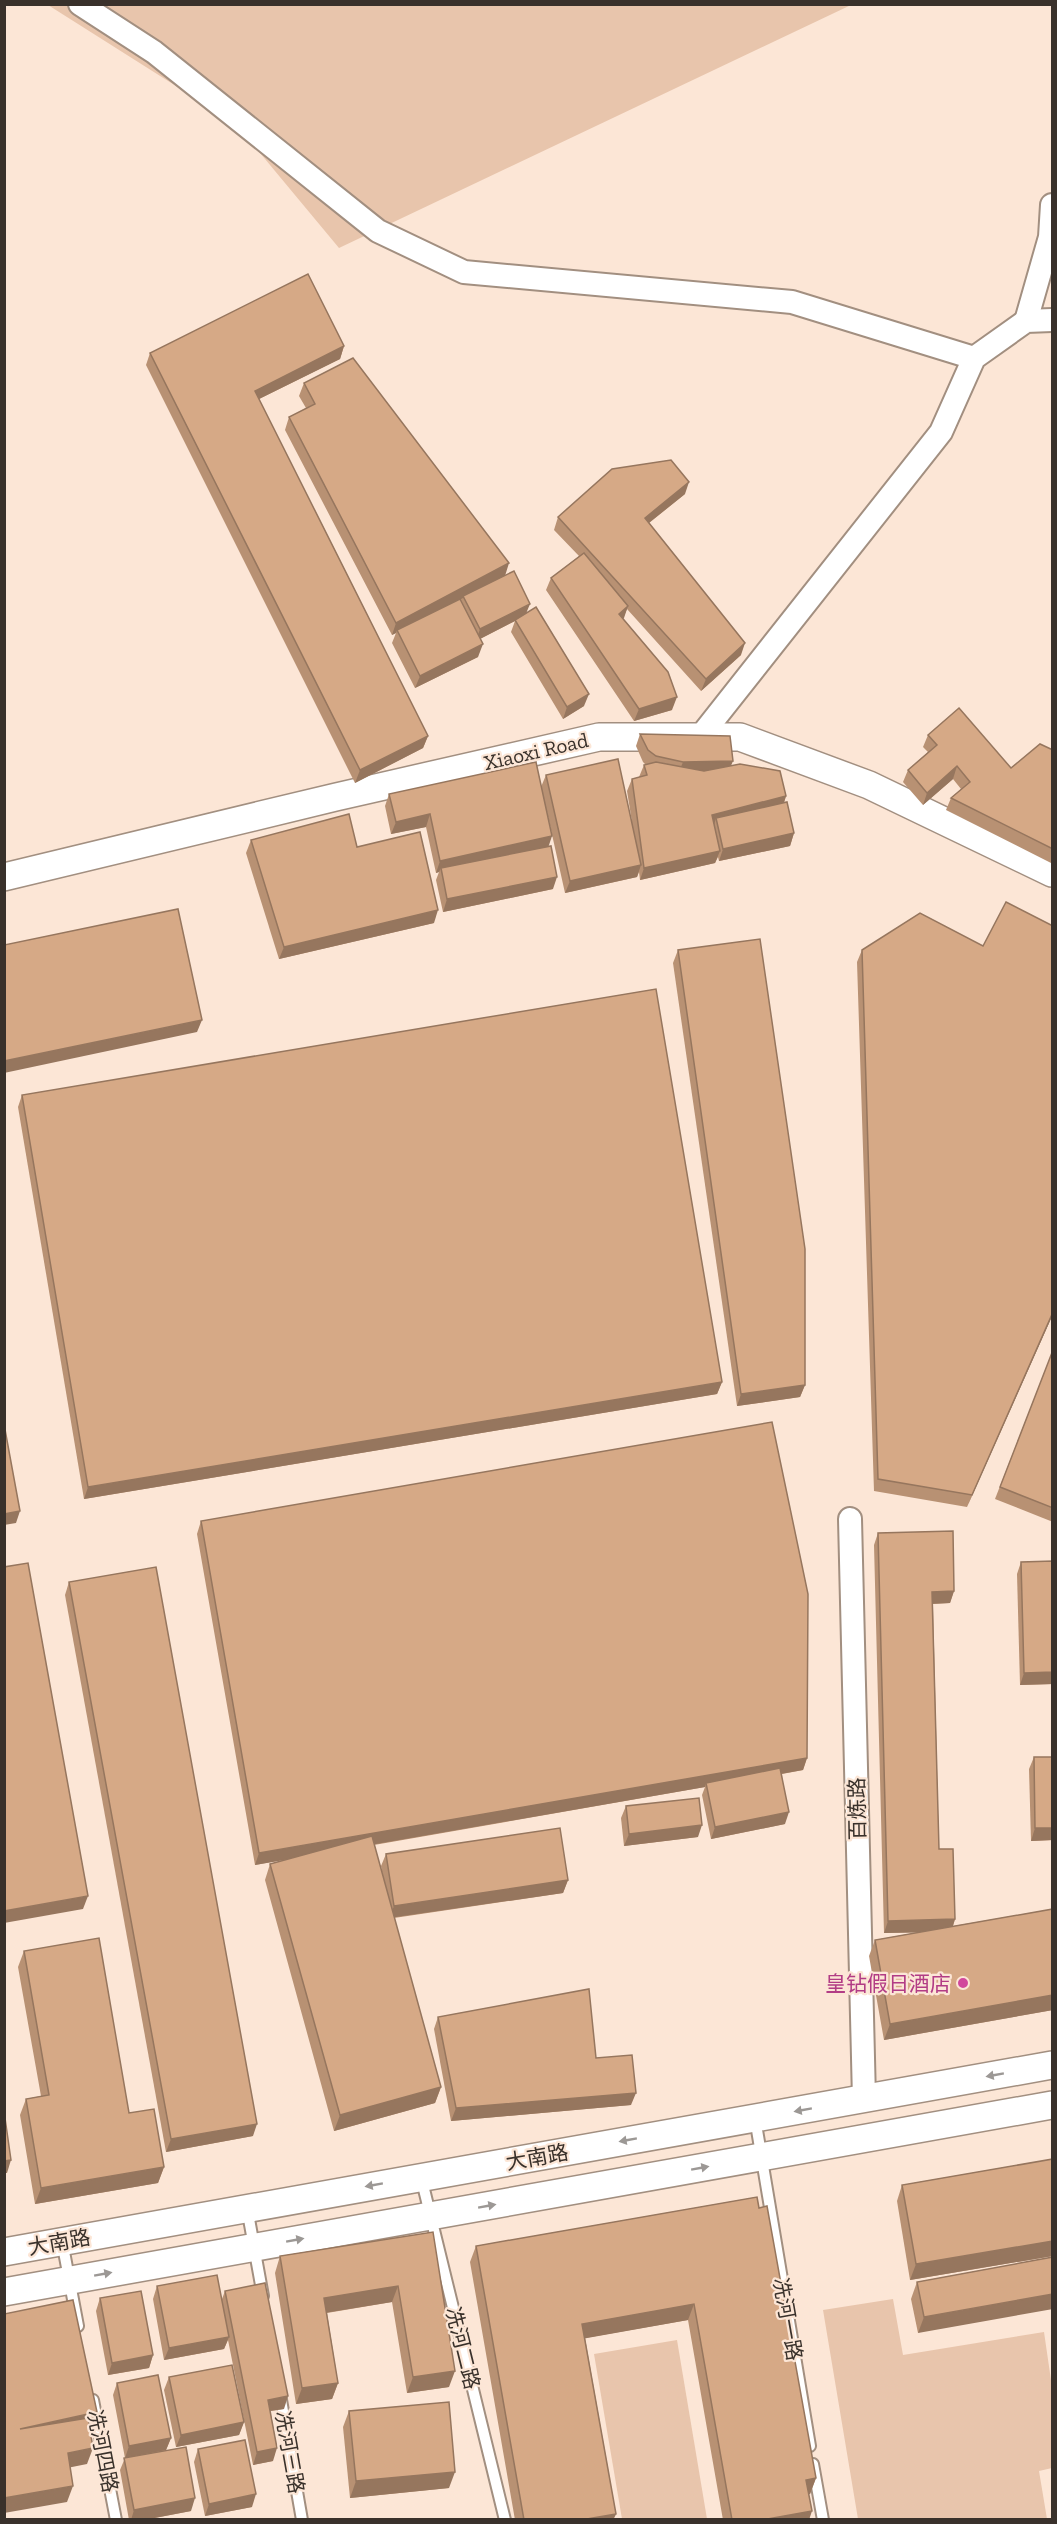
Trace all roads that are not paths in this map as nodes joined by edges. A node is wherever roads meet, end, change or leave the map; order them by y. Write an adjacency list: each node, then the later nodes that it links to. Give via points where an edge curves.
1 (80, 4): 5 (street, via 154,52 378,231 464,272 792,302)
2 (1053, 205): 4 (street, via 1050,237)
3 (1053, 320): 4 (street)
4 (1026, 321): 5 (street)
5 (974, 358): 6 (street, via 941,432)
6 (700, 737): 7 (street, Xiaoxi Road, via 740,737 869,785); 8 (street, Xiaoxi Road, via 599,737)
7 (1053, 873)
8 (4, 877)
9 (850, 1519): 11 (street, 百炼路)
10 (1053, 2065): 11 (street, 大南路, one-way to 11)
11 (864, 2099): 13 (street, 大南路, one-way to 13)
12 (1053, 2105): 14 (street, 大南路)
13 (754, 2118): 14 (lane, 冼河一路); 15 (street, 大南路, one-way to 15, via 763,2116)
14 (761, 2157): 17 (street, 大南路, one-way to 14); 30 (lane, 冼河一路)
15 (421, 2177): 16 (street, 大南路, one-way to 16); 17 (lane, 冼河二路)
16 (247, 2208): 18 (street, 大南路); 19 (lane)
17 (431, 2216): 19 (street, 大南路, one-way to 17); 29 (lane, 冼河二路)
18 (62, 2241): 20 (street, 大南路); 21 (lane)
19 (254, 2247): 21 (street, 大南路, one-way to 19); 23 (lane)
20 (4, 2252)
21 (69, 2280): 22 (street, 大南路); 24 (lane)
22 (4, 2292)
23 (264, 2304)
24 (81, 2337)
25 (278, 2384): 28 (lane, 冼河三路)
26 (92, 2394): 27 (lane, 冼河四路)
27 (116, 2520)
28 (302, 2520)
29 (505, 2520)
30 (823, 2520)

